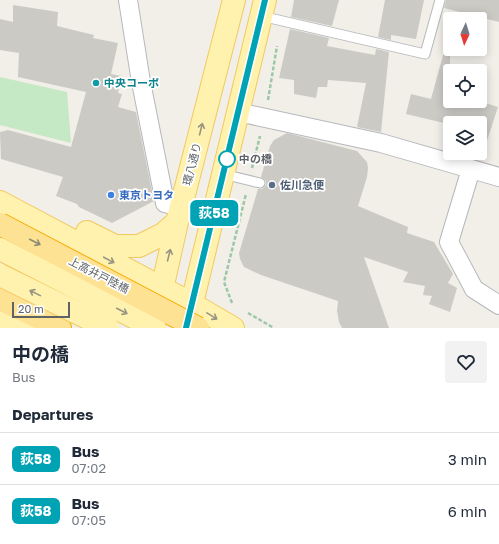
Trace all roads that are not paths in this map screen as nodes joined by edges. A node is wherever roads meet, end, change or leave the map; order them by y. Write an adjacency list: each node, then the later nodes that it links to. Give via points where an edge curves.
1 (128, 0): 11 (street, via 165,203)
2 (234, 0): 11 (main road, 環八通り, one-way to 2)
3 (440, 0): 4 (lane, via 425,54)
4 (263, 8): 5 (main road)
5 (238, 112): 6 (street, via 381,143); 7 (main road)
6 (471, 169): 8 (street); 20 (street, via 449,242 474,289)
7 (223, 174): 9 (lane); 19 (main road)
8 (499, 177)
9 (260, 183)
10 (0, 202): 12 (main road)
11 (179, 214): 12 (main road, via 163,234 138,246 115,246 62,221); 17 (main road, 環八通り, one-way to 11)
12 (26, 215): 14 (main road)
13 (0, 224): 28 (highway, 上高井戸陸橋, one-way to 28, bridge)
14 (62, 235): 17 (main road, one-way to 17); 24 (main road, via 81,254 97,282 101,296 100,310)
15 (0, 249): 26 (main road, 上高井戸陸橋, one-way to 26, bridge)
16 (0, 275): 25 (main road, one-way to 16, bridge)
17 (162, 288): 19 (main road); 26 (main road, 環八通り)
18 (0, 299): 23 (highway)
19 (192, 304): 27 (main road); 29 (main road, one-way to 29)
20 (499, 305)
21 (0, 316): 22 (main road)
22 (25, 328)
23 (60, 328)
24 (88, 328)
25 (108, 328)
26 (154, 328)
27 (186, 328)
28 (198, 328)
29 (233, 328)

